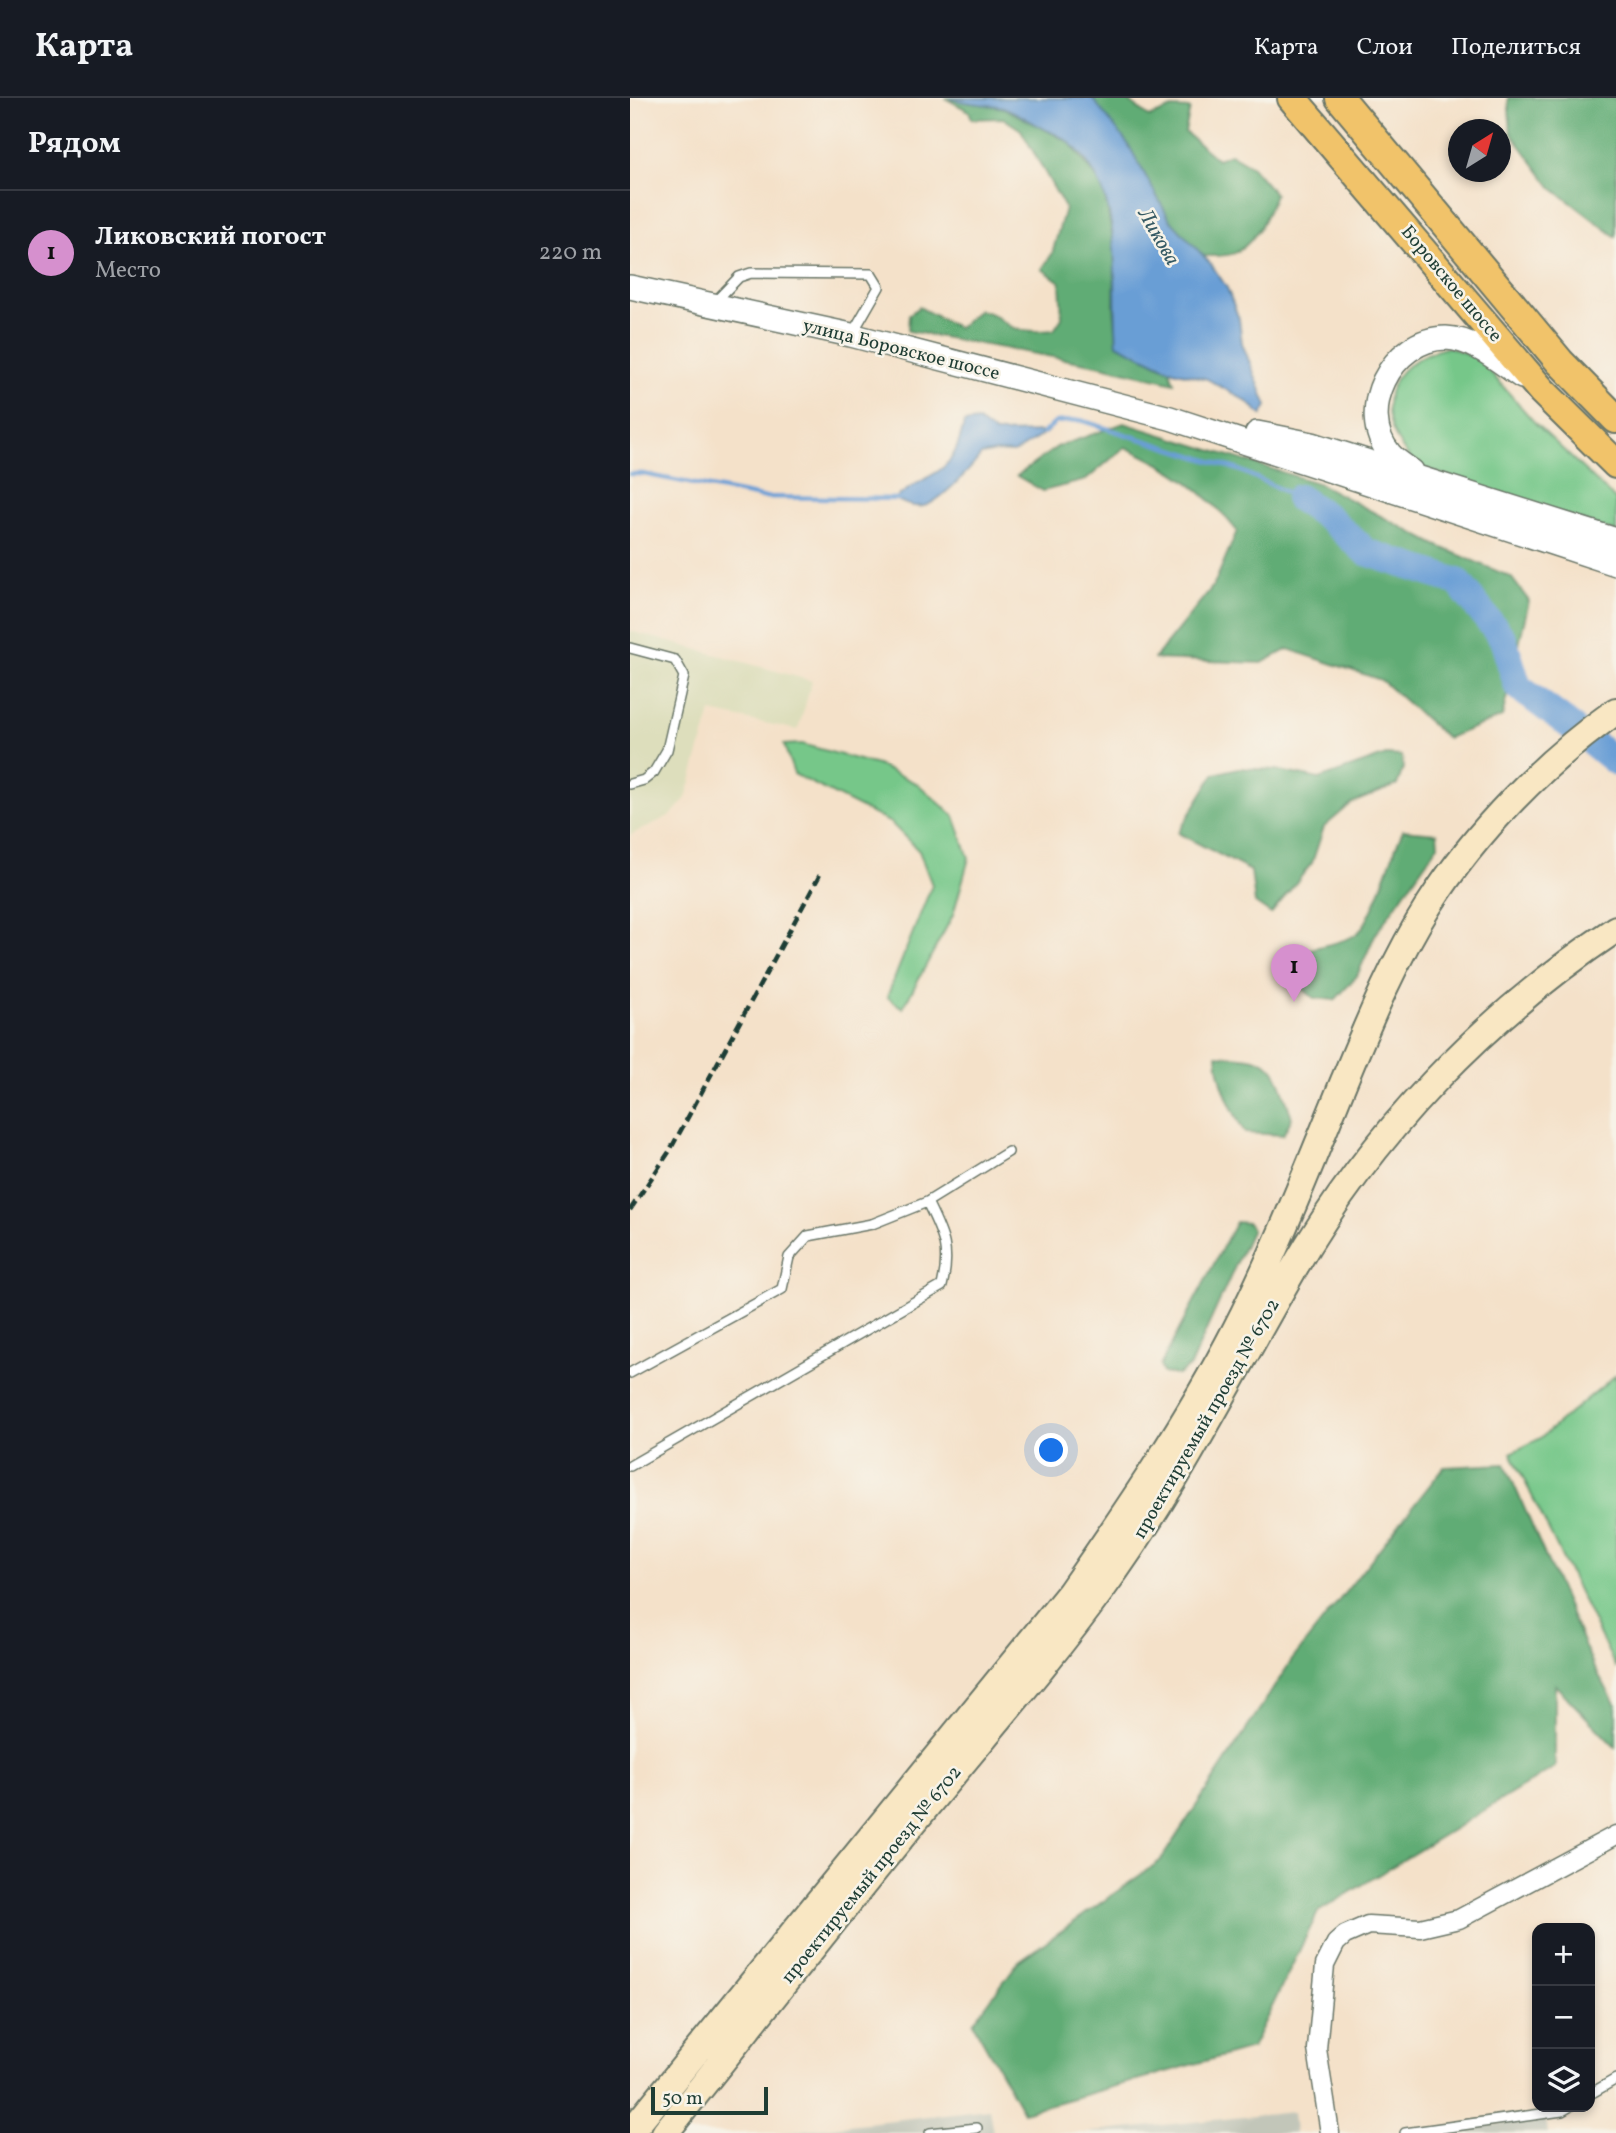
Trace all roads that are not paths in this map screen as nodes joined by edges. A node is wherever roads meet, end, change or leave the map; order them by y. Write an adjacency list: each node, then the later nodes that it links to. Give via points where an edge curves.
1 (1292, 98): 6 (main road, Боровское шоссе)
2 (1340, 98): 8 (main road, Боровское шоссе, via 1560,362)
3 (630, 287): 4 (street, улица Боровское шоссе)
4 (714, 303): 5 (street, улица Боровское шоссе); 5 (lane, via 739,277 751,273 871,274 879,287)
5 (851, 335): 7 (street, улица Боровское шоссе)
6 (1542, 391): 9 (main road, Боровское шоссе); 10 (street, via 1488,354 1446,338 1413,348 1387,374 1377,424 1390,454 1411,471)
7 (1170, 418): 10 (street, via 1312,444); 12 (street)
8 (1616, 419)
9 (1616, 464)
10 (1480, 498): 11 (street)
11 (1616, 540)
12 (1616, 564)
13 (630, 649): 15 (lane, via 676,660 684,676 662,762 643,780)
14 (1616, 711): 26 (main road, проектируемый проезд № 6702, via 1500,816 1430,904 1380,997 1236,1329 1157,1467 1070,1593)
15 (630, 784)
16 (1616, 929): 27 (main road, проектируемый проезд № 6702, via 1509,1009 1450,1065 1391,1132 1294,1268 1184,1466 1101,1590)
17 (1008, 1152): 18 (lane)
18 (927, 1202): 19 (lane, via 872,1224 808,1236 789,1257 782,1289); 20 (lane, via 946,1241 942,1286)
19 (630, 1373)
20 (630, 1466)
21 (1616, 1835): 29 (street, via 1459,1919 1420,1928 1368,1925 1336,1943 1325,1965 1317,2049)
22 (1616, 2078): 23 (lane)
23 (1595, 2091)
24 (1555, 2112): 30 (lane)
25 (977, 2128): 28 (lane)
26 (630, 2133)
27 (665, 2133)
28 (930, 2133)
29 (1329, 2133)
30 (1405, 2133)

